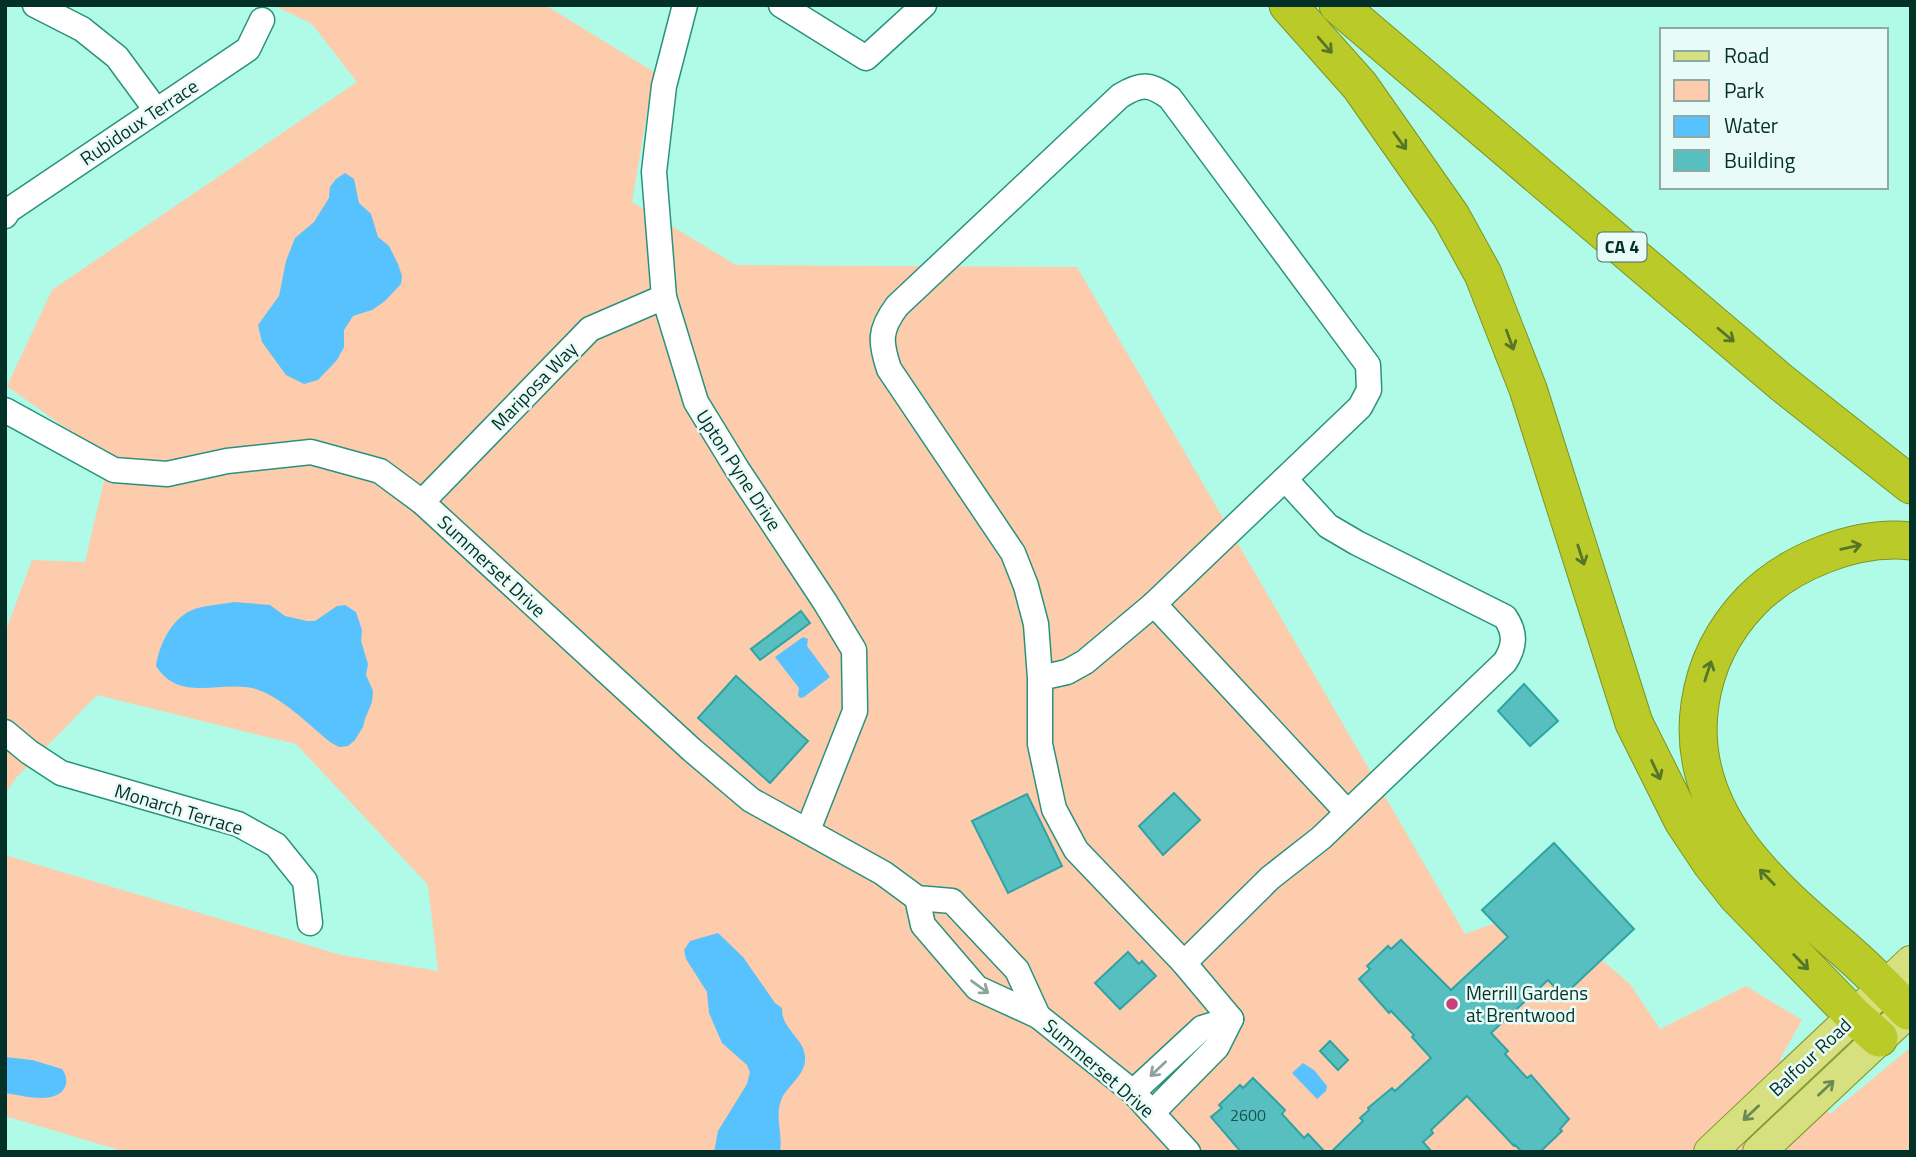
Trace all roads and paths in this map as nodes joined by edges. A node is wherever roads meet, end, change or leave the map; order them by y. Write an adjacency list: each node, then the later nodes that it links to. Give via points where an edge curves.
1 (35, 5): 9 (street, via 82,29 117,58)
2 (685, 5): 11 (street, Upton Pyne Drive, via 664,86 654,172)
3 (781, 5): 4 (street, via 866,58)
4 (924, 5)
5 (1288, 5): 30 (highway, one-way to 30, via 1360,86 1451,216 1483,274 1528,389 1634,723 1683,821 1737,896)
6 (1338, 5): 15 (highway, CA 4, one-way to 15, via 1782,383)
7 (1373, 5): 13 (highway, CA 4, via 1778,348)
8 (262, 20): 9 (street, Rubidoux Terrace, via 248,49)
9 (156, 110): 10 (street, Rubidoux Terrace)
10 (5, 216)
11 (664, 297): 16 (street, Mariposa Way, via 590,329); 22 (street, Upton Pyne Drive, via 696,402 854,650 855,711)
12 (5, 410): 16 (street, Summerset Drive, via 114,470 167,474 227,461 311,452 380,471)
13 (1911, 454)
14 (1285, 479): 18 (street); 19 (street, via 1360,407 1369,390 1368,365 1170,98 1156,88 1132,89 897,306 882,333 889,369 1013,553 1036,624); 21 (street, via 1328,526 1505,617 1512,627 1514,639 1506,662)
15 (1911, 485)
16 (422, 502): 22 (street, Summerset Drive, via 751,800)
17 (1911, 541): 27 (highway, one-way to 17, via 1815,926 1741,850 1711,799 1698,744 1698,716 1720,639 1762,589 1819,556 1860,545)
18 (1154, 604): 19 (street, via 1085,662); 21 (street)
19 (1040, 678): 26 (street, via 1040,744 1054,809 1076,850)
20 (5, 732): 24 (street, Monarch Terrace, via 61,773 238,824 276,845 305,881)
21 (1347, 812): 26 (street, via 1270,878)
22 (808, 830): 23 (street, Summerset Drive)
23 (917, 898): 28 (street, Summerset Drive, one-way to 28, via 923,925 977,988); 28 (street, Summerset Drive, via 952,901 1017,970)
24 (310, 923)
25 (1911, 962): 27 (main road, Balfour Road)
26 (1184, 963): 29 (street)
27 (1901, 1002): 30 (main road, Balfour Road)
28 (1038, 1016): 33 (street, Summerset Drive)
29 (1231, 1019): 31 (street, via 1202,1028); 32 (street, via 1217,1047)
30 (1866, 1027): 36 (main road, Balfour Road, one-way to 36); 37 (main road, Balfour Road, one-way to 30)
31 (1186, 1043): 32 (street); 33 (street, one-way to 33)
32 (1203, 1061): 34 (street)
33 (1133, 1092): 34 (street, Summerset Drive)
34 (1152, 1113): 35 (street, Summerset Drive)
35 (1188, 1152)
36 (1710, 1152)
37 (1759, 1152)

